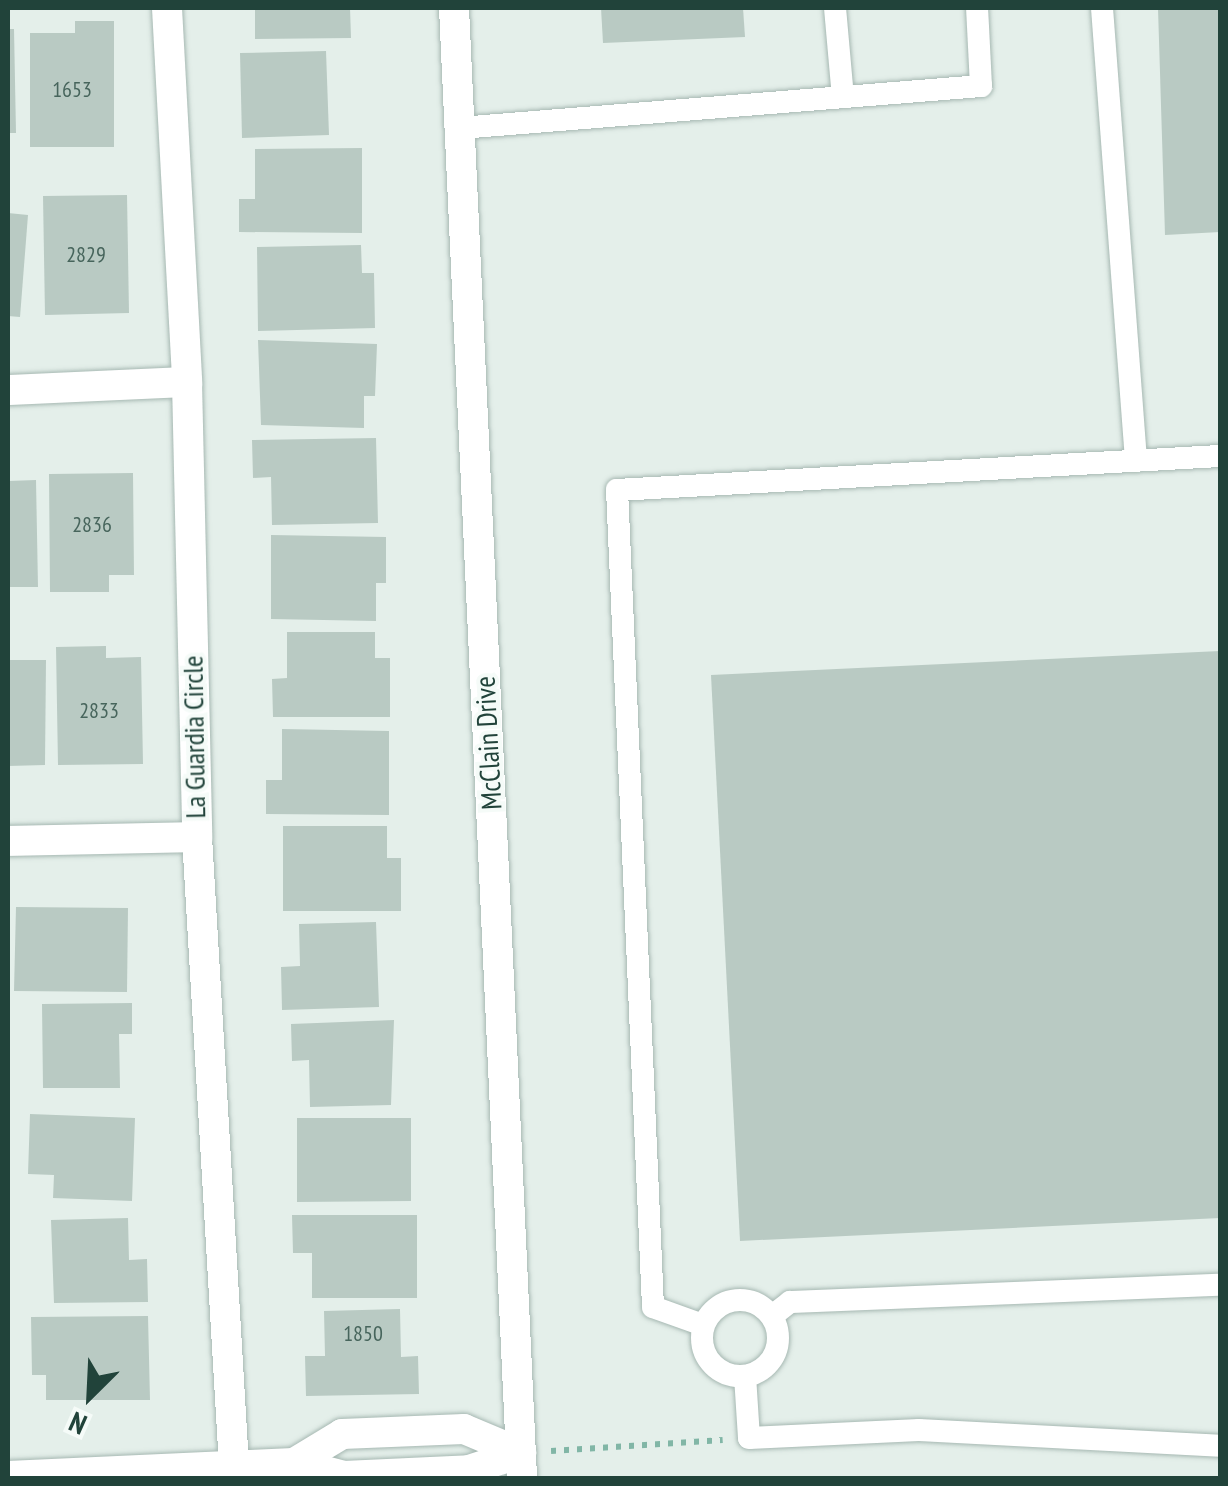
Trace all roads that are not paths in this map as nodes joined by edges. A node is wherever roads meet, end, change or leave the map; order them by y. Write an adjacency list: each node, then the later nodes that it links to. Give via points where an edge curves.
1 (167, 8): 8 (street, La Guardia Circle)
2 (454, 8): 7 (street, McClain Drive)
3 (835, 8): 6 (lane)
4 (977, 8): 6 (lane, via 981,86)
5 (1102, 8): 11 (lane)
6 (843, 97): 7 (lane)
7 (460, 128): 21 (street, McClain Drive)
8 (187, 382): 9 (street); 12 (street, La Guardia Circle)
9 (8, 390)
10 (1220, 456): 11 (lane)
11 (1136, 461): 16 (lane, via 617,490 652,1307)
12 (196, 837): 13 (street); 20 (street, La Guardia Circle)
13 (8, 842)
14 (1220, 1284): 15 (lane, via 790,1302)
15 (772, 1316): 16 (lane, via 741,1299 718,1306); 17 (lane, via 775,1354)
16 (704, 1325): 17 (lane, via 710,1362)
17 (745, 1376): 18 (lane, via 749,1438 919,1430)
18 (1220, 1446)
19 (294, 1463): 20 (street); 21 (street, via 362,1476); 21 (street, via 342,1434 464,1428)
20 (234, 1466): 22 (street)
21 (522, 1466)
22 (8, 1476)

